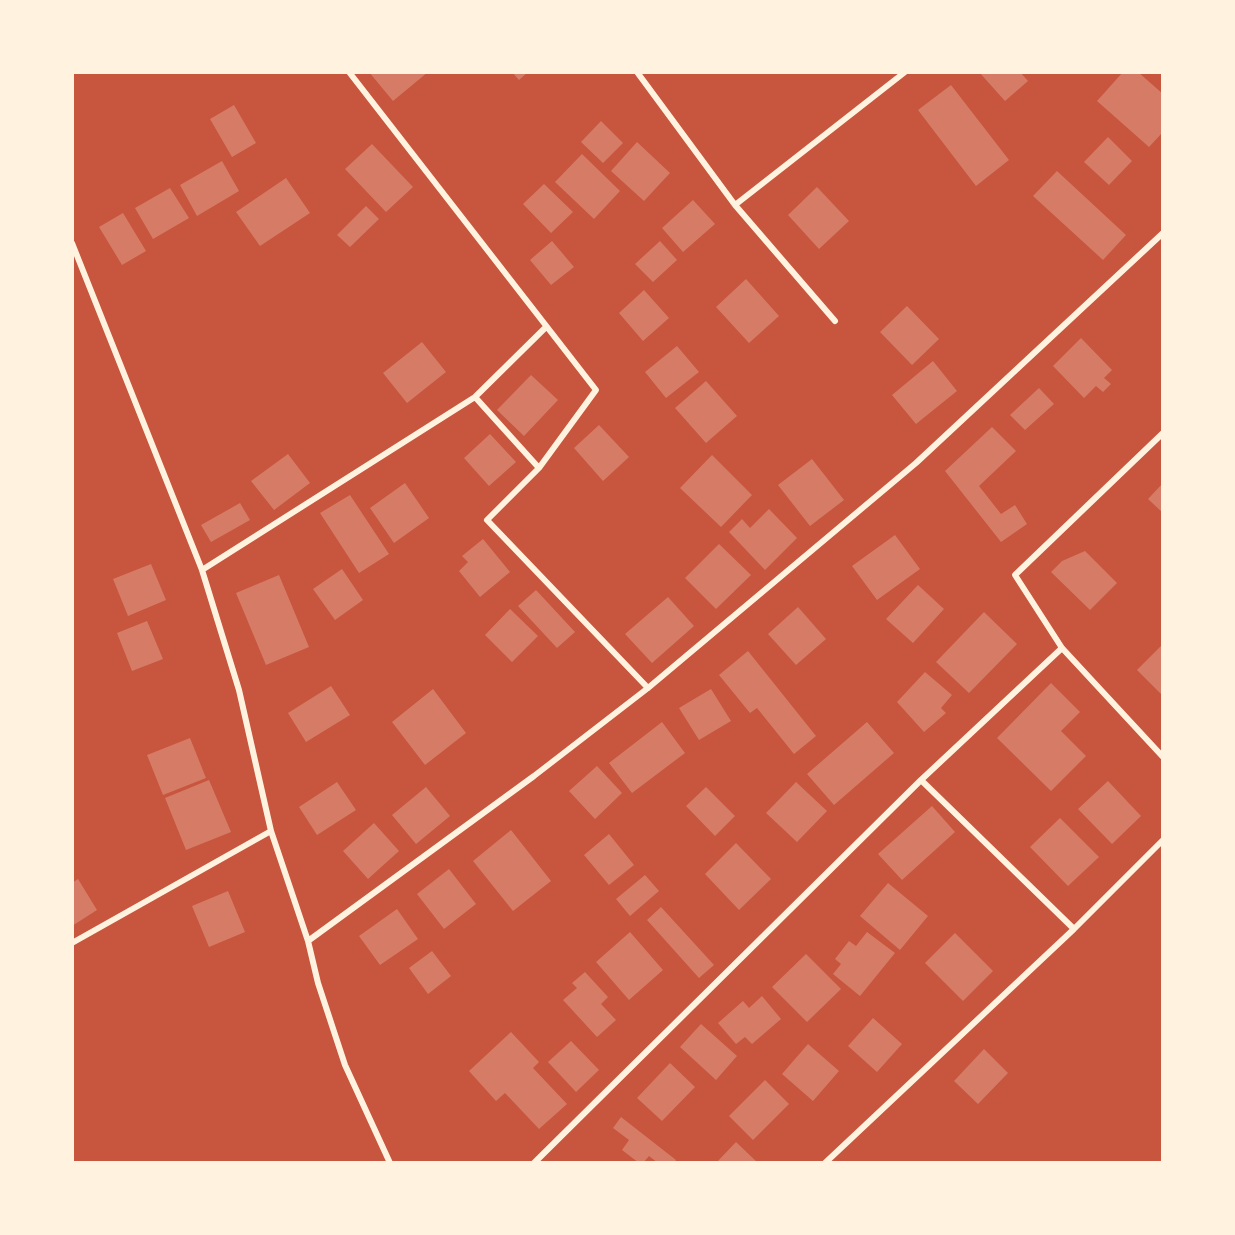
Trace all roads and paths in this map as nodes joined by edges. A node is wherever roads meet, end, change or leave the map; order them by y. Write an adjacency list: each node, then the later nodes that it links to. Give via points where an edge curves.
1 (349, 72): 8 (street)
2 (637, 72): 4 (street)
3 (905, 72): 4 (street)
4 (735, 205): 7 (street)
5 (1163, 233): 14 (street, via 916,463)
6 (72, 243): 12 (street)
7 (835, 321)
8 (546, 327): 9 (street); 11 (street, via 596,390)
9 (475, 397): 11 (street); 12 (street)
10 (1163, 433): 13 (street, via 1015,575)
11 (539, 468): 14 (street, via 487,520)
12 (202, 570): 17 (street, via 239,690)
13 (1062, 648): 15 (street); 16 (street)
14 (648, 688): 20 (street)
15 (1163, 757)
16 (921, 780): 19 (street); 23 (street)
17 (271, 831): 20 (street); 21 (street)
18 (1163, 840): 19 (street)
19 (1074, 929): 24 (street)
20 (308, 941): 22 (street, via 345,1065)
21 (72, 943)
22 (390, 1163)
23 (534, 1163)
24 (825, 1163)

